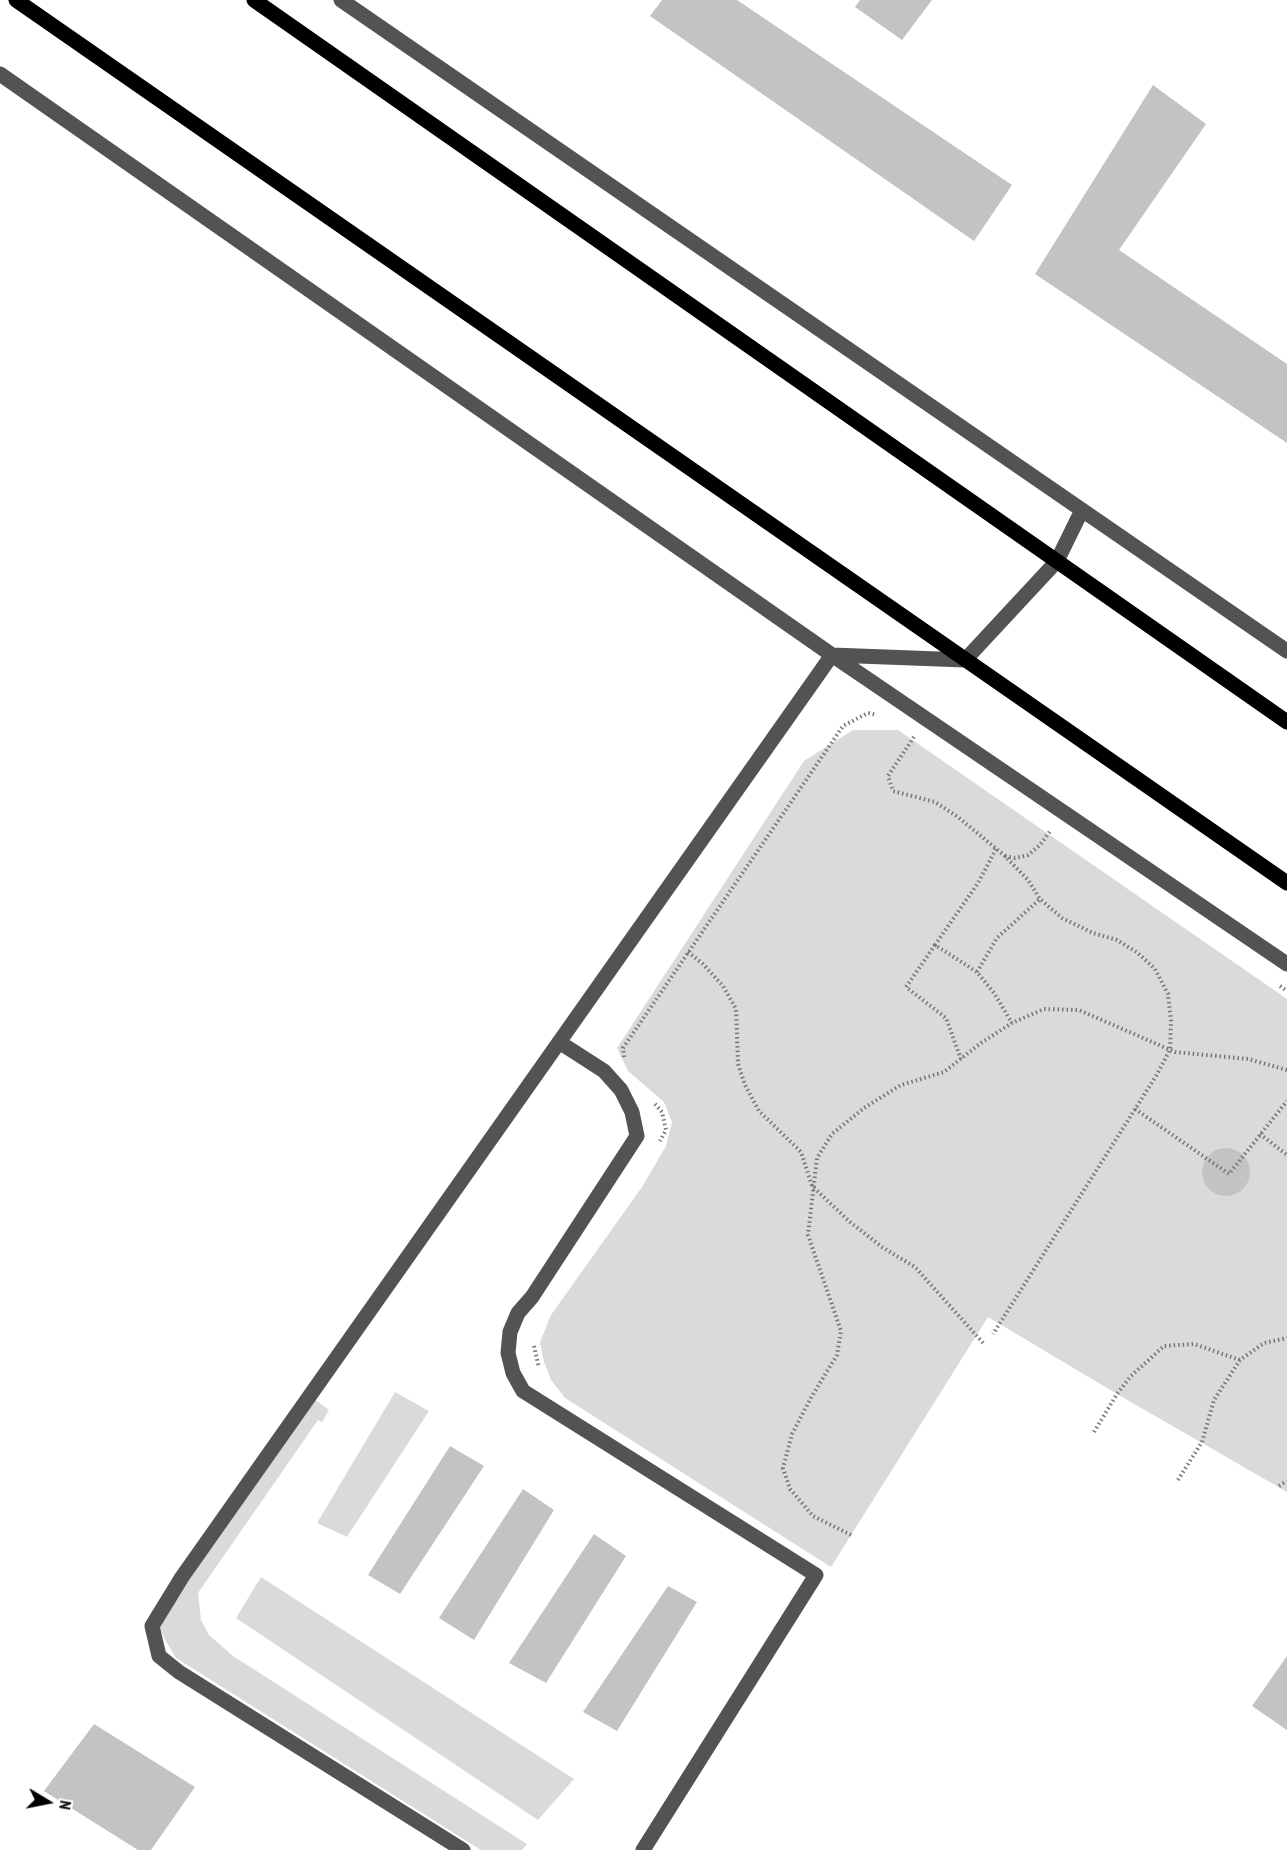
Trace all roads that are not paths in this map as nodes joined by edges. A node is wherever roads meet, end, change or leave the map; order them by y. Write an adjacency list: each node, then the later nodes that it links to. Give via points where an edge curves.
1 (16, 0): 9 (main road)
2 (254, 0): 6 (main road)
3 (341, 0): 5 (street)
4 (0, 74): 8 (street)
5 (1082, 510): 6 (street); 7 (street)
6 (1057, 561): 9 (street); 10 (main road)
7 (1287, 651)
8 (832, 655): 9 (street); 12 (street); 13 (street)
9 (965, 660): 11 (main road)
10 (1287, 722)
11 (1287, 883)
12 (1287, 964)
13 (559, 1042): 14 (street, via 182,1577 152,1626 159,1656 179,1672); 15 (street, via 604,1071 621,1090 638,1136 518,1313 510,1332 508,1353 513,1373 524,1391 816,1575)
14 (463, 1850)
15 (643, 1850)

